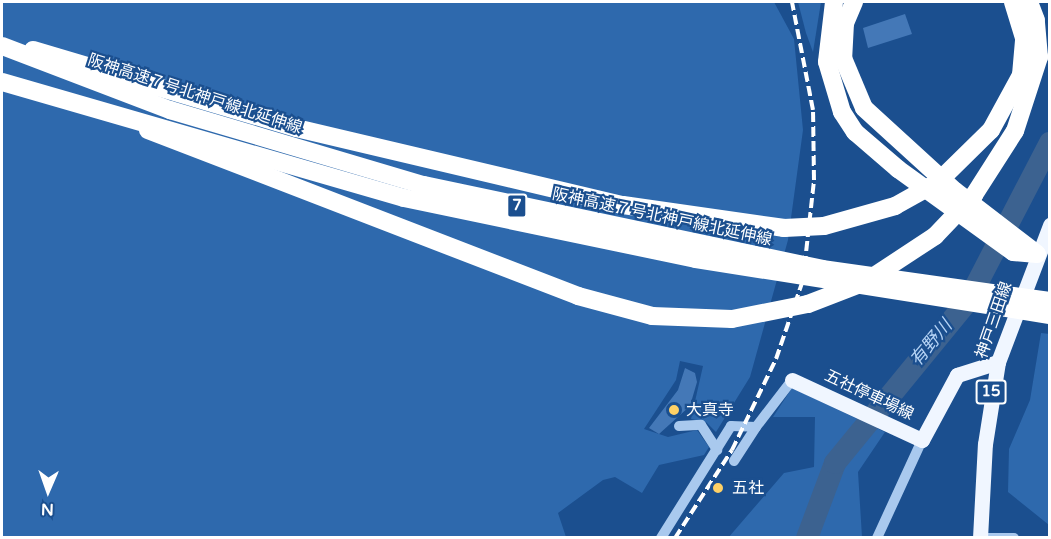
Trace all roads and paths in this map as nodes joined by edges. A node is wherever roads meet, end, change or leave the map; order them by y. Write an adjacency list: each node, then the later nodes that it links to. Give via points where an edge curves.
1 (834, 2): 9 (highway, via 827,62 842,112 871,148)
2 (854, 2): 9 (highway, via 842,42 853,91 876,123)
3 (1013, 2): 5 (highway, bridge, via 1024,38 1024,63 1007,108 977,148 938,182 895,206 824,226 784,228 623,205 297,128)
4 (1029, 2): 8 (highway, bridge, via 1039,32 1039,57 1024,110 991,171 934,236 865,282 808,304 732,319 652,316 612,308 194,150)
5 (2, 41)
6 (2, 46): 12 (highway, 阪神高速７号北神戸線北延伸線 / 7, bridge, via 170,110 424,185 822,269)
7 (2, 82): 8 (highway, 阪神高速７号北神戸線北延伸線 / 7, bridge)
8 (113, 115): 13 (highway, 阪神高速７号北神戸線北延伸線 / 7, bridge, via 404,198 563,232 813,280)
9 (970, 212): 11 (highway)
10 (1050, 225): 11 (main road, 神戸三田線 / 15)
11 (1037, 254): 14 (main road, 神戸三田線 / 15)
12 (1050, 301)
13 (1050, 315)
14 (998, 362): 18 (main road, 五社停車場線, via 957,375); 23 (main road, 神戸三田線 / 15, via 987,424)
15 (792, 380): 17 (street); 18 (main road, 五社停車場線)
16 (679, 426): 19 (street, via 701,425)
17 (756, 427): 19 (street, via 734,423); 20 (street)
18 (922, 440): 22 (street)
19 (717, 450): 21 (street)
20 (734, 461)
21 (661, 537)
22 (877, 537)
23 (980, 537)
24 (988, 537): 25 (street)
25 (1014, 537)

